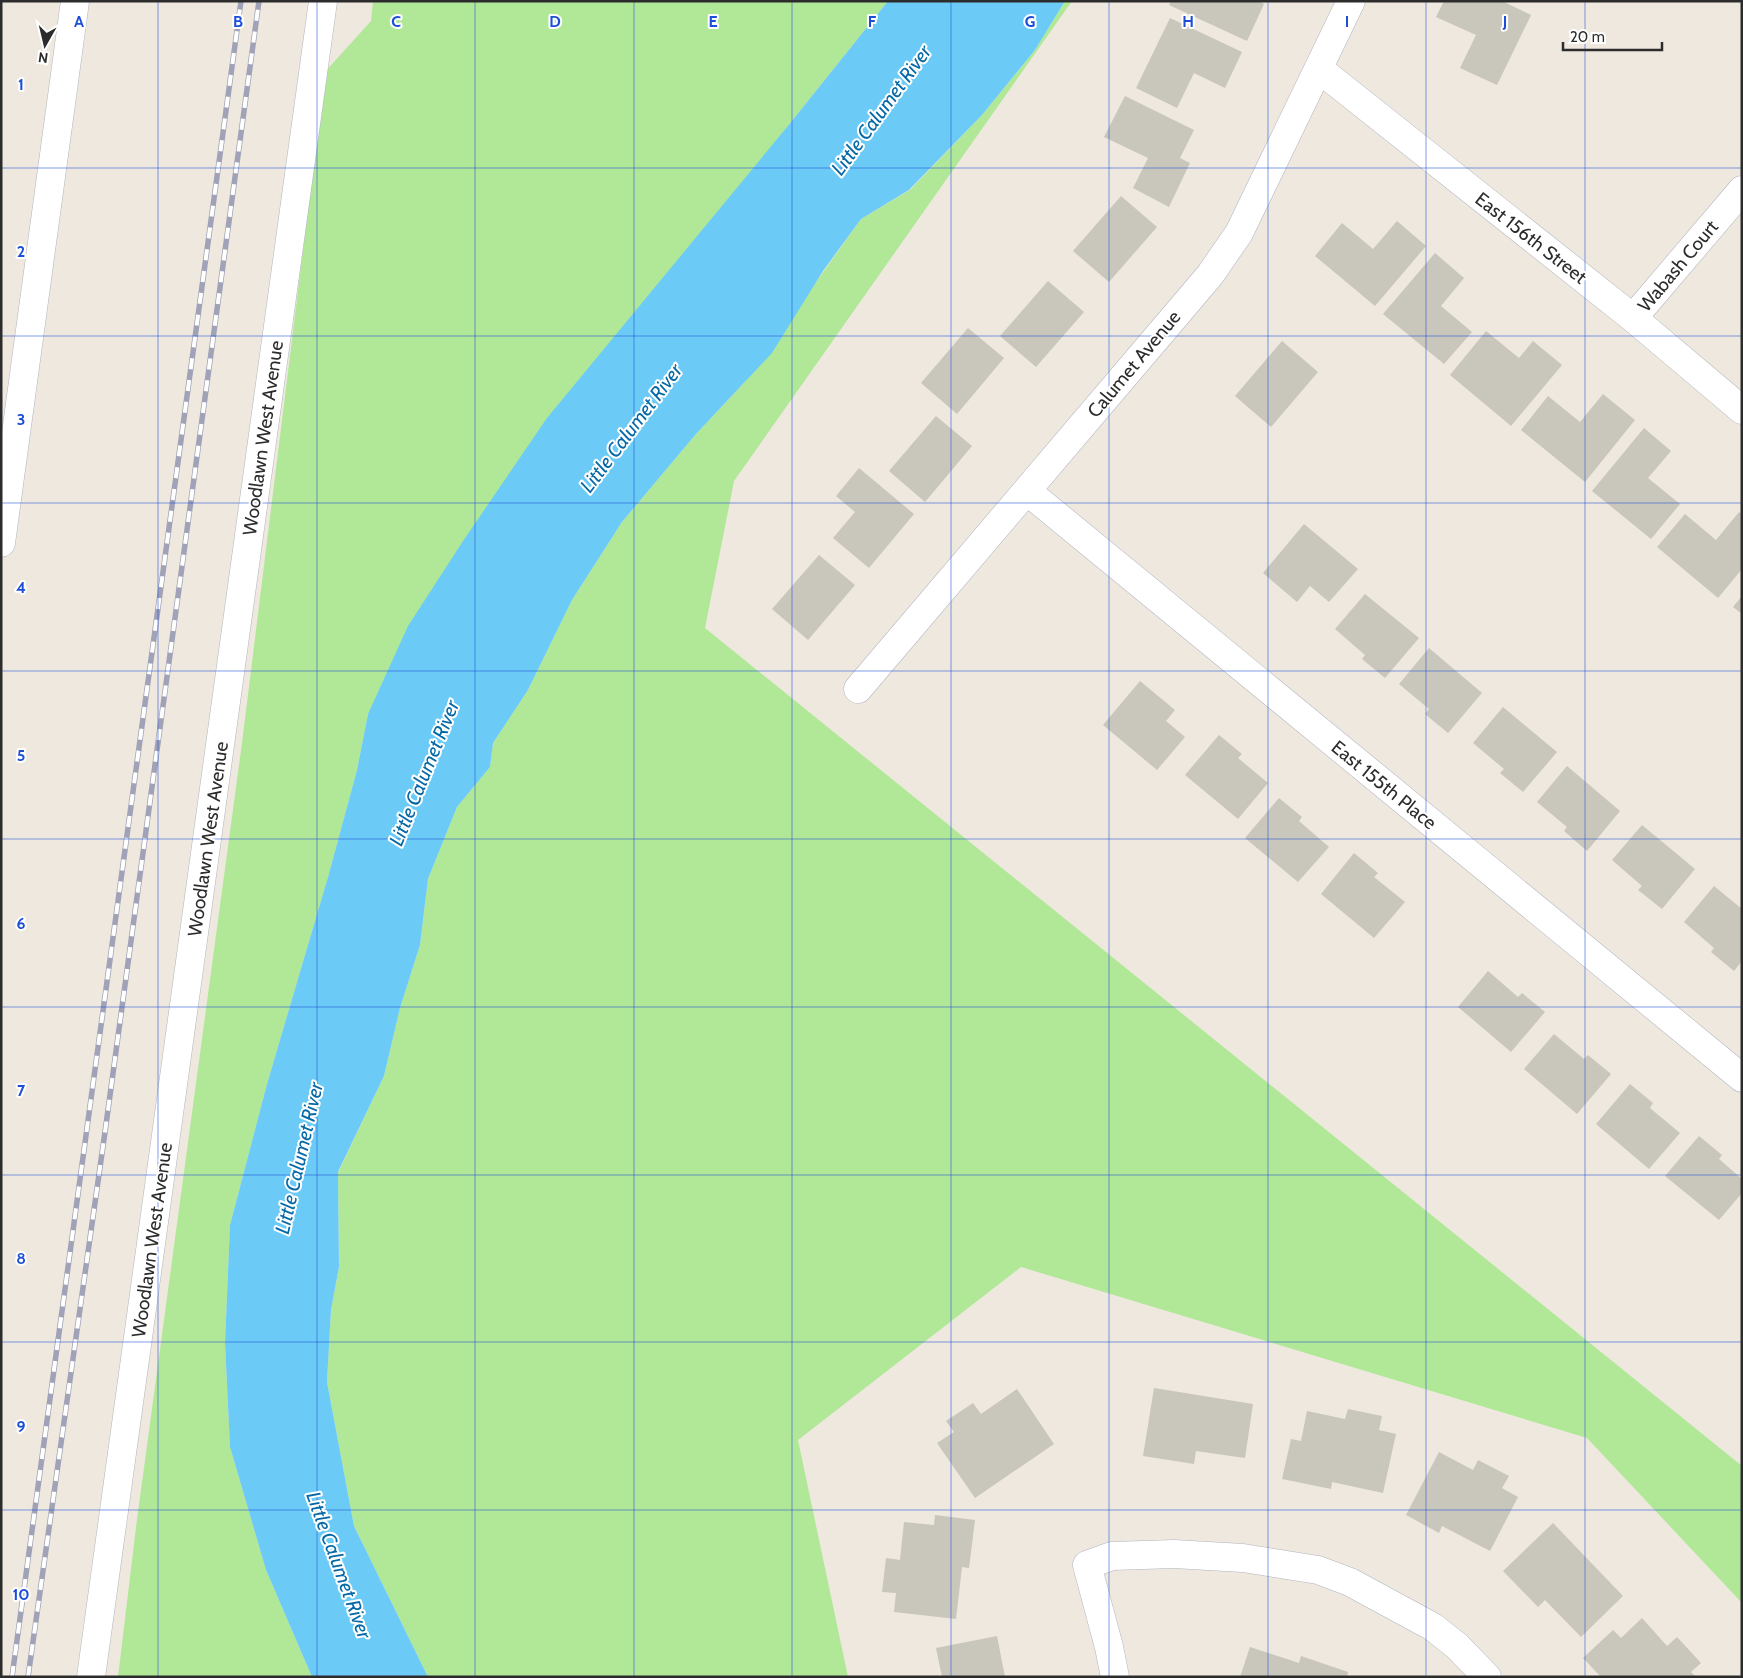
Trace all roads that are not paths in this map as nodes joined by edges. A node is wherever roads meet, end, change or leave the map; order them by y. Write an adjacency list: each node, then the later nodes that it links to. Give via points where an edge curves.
1 (75, 1): 9 (street)
2 (324, 1): 12 (street, Woodlawn West Avenue)
3 (1351, 1): 4 (street, Calumet Avenue)
4 (1319, 69): 6 (street, East 156th Street); 8 (street, Calumet Avenue, via 1239,233 1210,275)
5 (1742, 190): 6 (street, Wabash Court)
6 (1633, 318): 7 (street, East 156th Street)
7 (1742, 410)
8 (1027, 491): 10 (street, Calumet Avenue); 11 (street, East 155th Place)
9 (1, 543)
10 (858, 689)
11 (1742, 1078)
12 (91, 1677)
13 (1114, 1677): 14 (street, via 1087,1565 1112,1556 1174,1554 1243,1558 1318,1570 1350,1582 1433,1627)
14 (1487, 1677)

